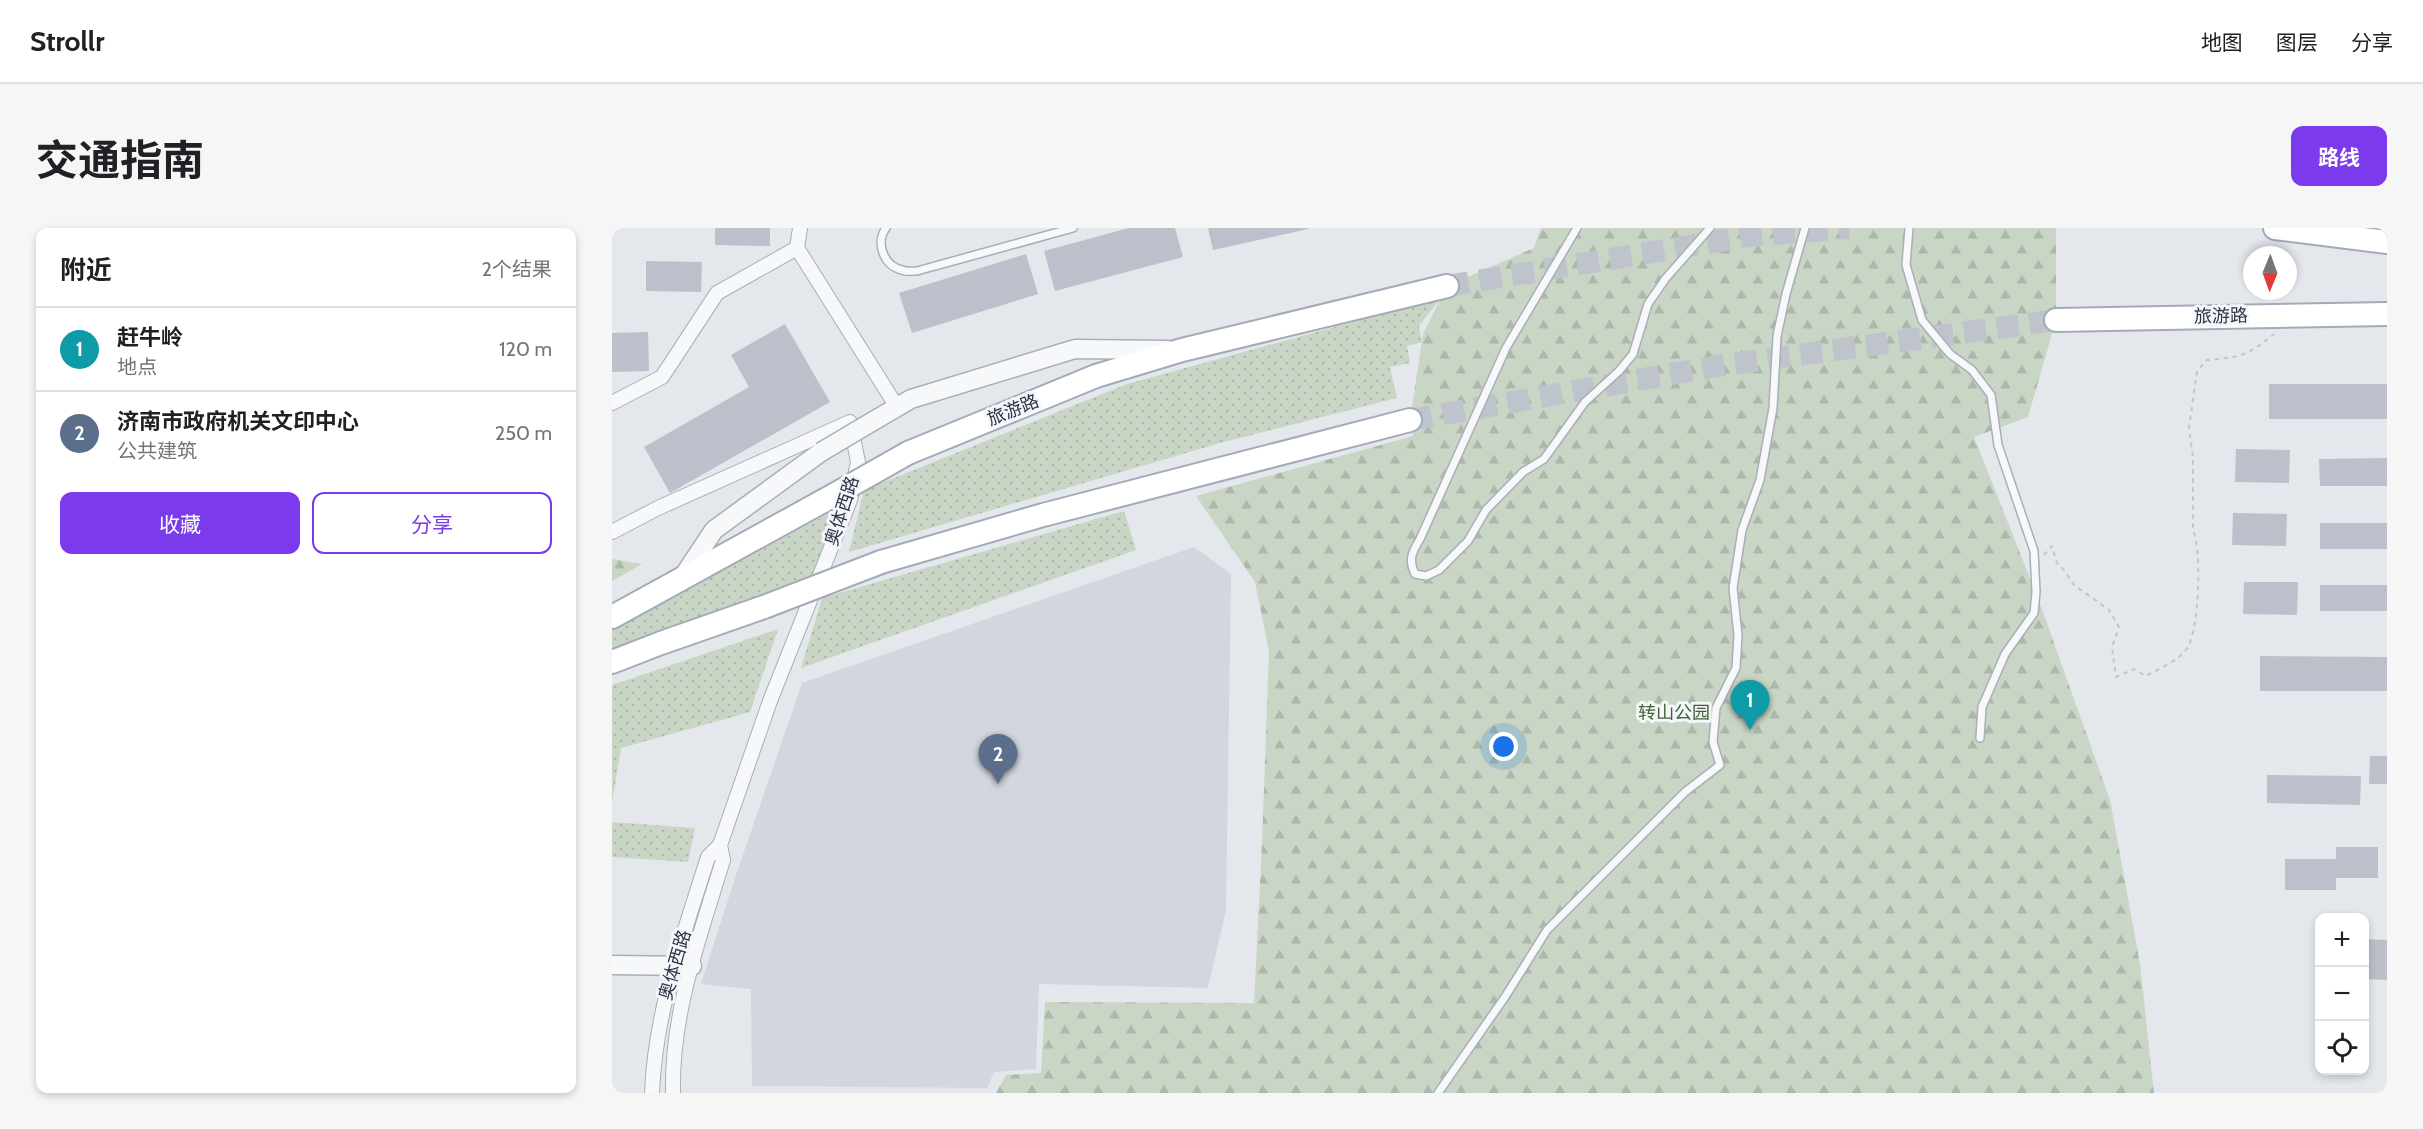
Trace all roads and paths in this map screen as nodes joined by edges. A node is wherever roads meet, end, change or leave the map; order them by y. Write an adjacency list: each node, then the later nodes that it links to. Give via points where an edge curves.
1 (800, 228): 10 (street)
2 (886, 228): 3 (lane, via 881,234 881,249 887,261 902,270 917,271)
3 (1073, 228)
4 (1577, 228): 5 (lane, via 1506,348 1412,551 1410,564 1415,574 1426,576 1439,570 1468,541 1486,510 1523,472 1544,459 1585,402 1633,354 1647,304)
5 (1710, 228)
6 (1805, 228): 29 (lane, via 1777,336 1773,408 1760,480 1742,530 1733,588 1738,635 1736,668 1716,708 1713,742 1720,765 1685,792 1547,930)
7 (1909, 228): 20 (lane, via 1906,265 1922,320 1991,395 1998,445)
8 (2275, 228): 9 (main road)
9 (2387, 242)
10 (797, 248): 16 (street, via 717,293 662,377); 17 (street)
11 (1448, 286): 15 (main road, 旅游路)
12 (2387, 314): 13 (main road, 旅游路)
13 (2056, 320)
14 (2276, 333): 20 (path, via 2251,352 2207,360 2197,371 2189,428 2197,613 2188,646 2174,661 2146,676 2134,669 2116,677 2112,647 2119,627 2109,610 2074,585 2057,563 2052,546 2043,555)
15 (1182, 350): 17 (street, via 1075,349 910,399); 21 (main road, 旅游路, bridge, via 1096,376 908,453)
16 (612, 402)
17 (897, 407): 21 (street, bridge, via 821,452 714,530)
18 (1410, 420): 23 (main road, bridge, via 1043,515 881,562)
19 (612, 532): 26 (street, 奥体西路, via 850,422 858,462 850,500 770,701 720,845 723,860)
20 (2034, 551): 24 (lane, via 2034,613 2000,665 1982,707)
21 (681, 580): 22 (main road, 旅游路)
22 (612, 618)
23 (612, 662)
24 (1980, 738)
25 (612, 965): 26 (street)
26 (683, 966): 27 (street, 奥体西路, via 674,1049); 28 (street, 奥体西路, via 658,1031)
27 (674, 1091)
28 (652, 1093)
29 (1438, 1093)

